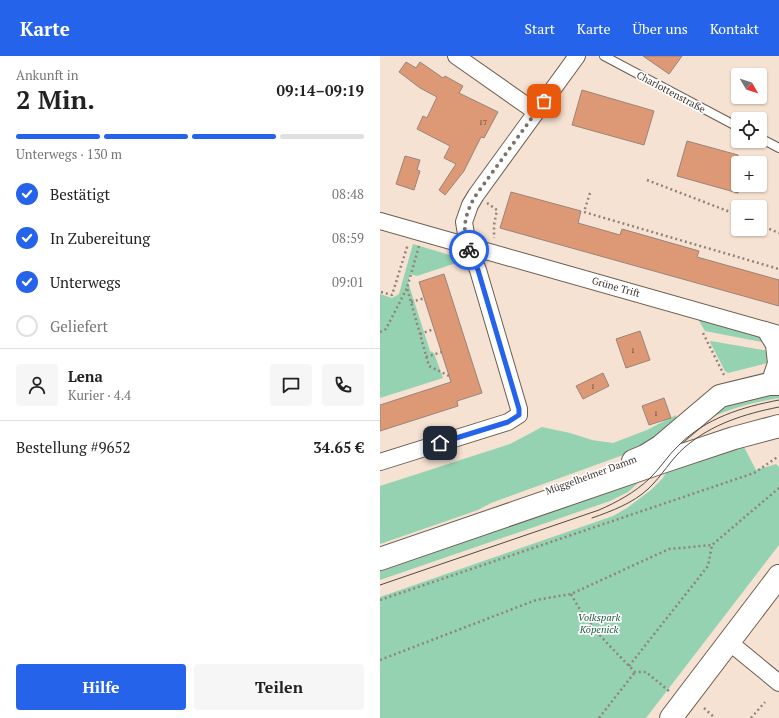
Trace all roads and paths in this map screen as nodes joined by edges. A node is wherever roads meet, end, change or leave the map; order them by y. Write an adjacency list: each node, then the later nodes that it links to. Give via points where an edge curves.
1 (456, 56): 4 (street)
2 (577, 56): 4 (street)
3 (604, 56): 5 (lane, Charlottenstraße)
4 (536, 112): 10 (street)
5 (731, 123)
6 (767, 142): 7 (lane)
7 (779, 148)
8 (648, 180): 11 (path)
9 (590, 193): 19 (path, via 584,212)
10 (476, 195): 16 (path, via 497,210); 18 (street, via 464,222)
11 (731, 212)
12 (380, 221): 14 (street, Grüne Trift)
13 (767, 228): 15 (path)
14 (413, 230): 18 (street, Grüne Trift); 21 (path, via 392,295)
15 (779, 233)
16 (494, 238)
17 (419, 246): 20 (path)
18 (468, 246): 26 (street, Grüne Trift); 36 (street, via 478,270 519,415 504,423)
19 (779, 269)
20 (407, 288): 23 (path); 25 (path, via 386,328)
21 (381, 292)
22 (424, 298): 23 (path)
23 (411, 302): 28 (path)
24 (434, 329): 28 (path)
25 (380, 332)
26 (772, 332): 33 (street, Grüne Trift, via 776,362)
27 (703, 333): 32 (path)
28 (420, 334): 30 (path)
29 (442, 352): 30 (path)
30 (426, 357): 31 (path, via 429,366)
31 (449, 376)
32 (726, 379)
33 (774, 384): 38 (main road, Müggelheimer Damm, via 720,396 661,446 645,456 510,504)
34 (779, 426): 38 (main road, Müggelheimer Damm, via 734,438)
35 (779, 456): 43 (path, via 754,473)
36 (380, 462)
37 (779, 488): 39 (path)
38 (484, 523): 40 (main road, Müggelheimer Damm)
39 (712, 545): 42 (path, via 669,549); 46 (path, via 708,566)
40 (380, 559)
41 (779, 576): 44 (main road)
42 (571, 594): 45 (path, via 536,600); 46 (path, via 579,610 599,636)
43 (380, 600)
44 (729, 642): 48 (street); 53 (main road)
45 (380, 660)
46 (629, 666): 47 (path)
47 (635, 672): 49 (path, via 646,672); 52 (path)
48 (779, 683)
49 (669, 691)
50 (765, 702): 55 (path)
51 (704, 708): 54 (path)
52 (599, 718)
53 (671, 718)
54 (715, 718)
55 (751, 718)

